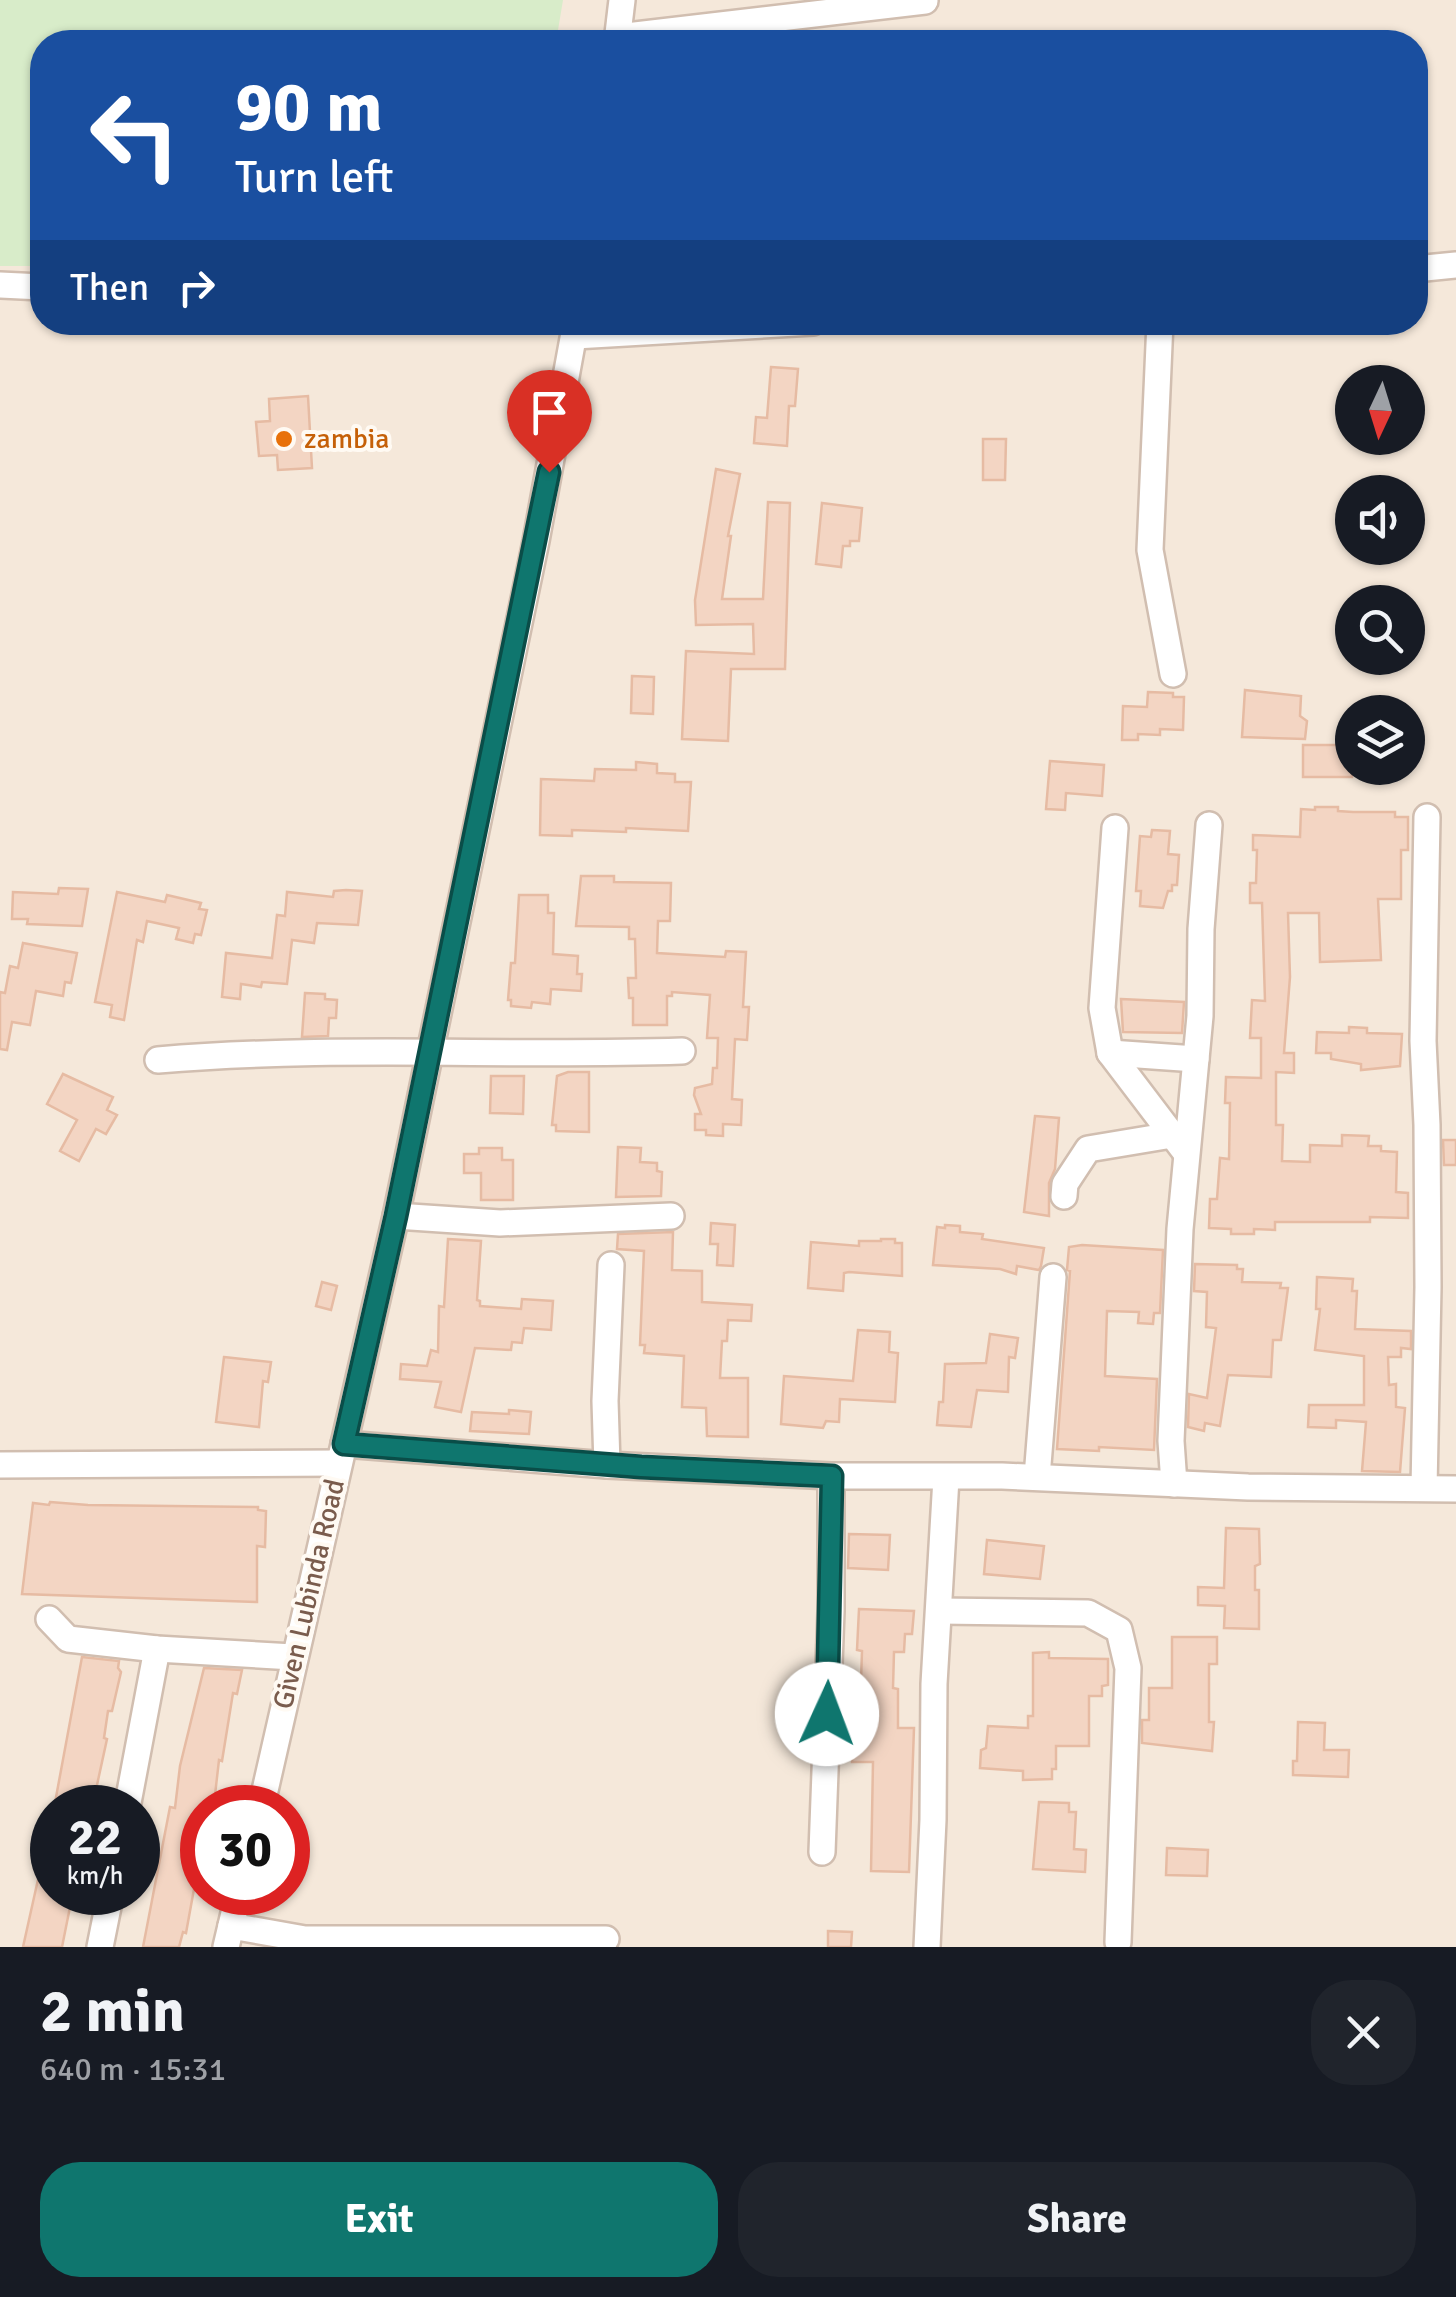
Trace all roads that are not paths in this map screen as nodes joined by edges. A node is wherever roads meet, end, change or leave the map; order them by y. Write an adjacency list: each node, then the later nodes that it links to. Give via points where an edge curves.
1 (622, 0): 3 (street)
2 (925, 1): 4 (street)
3 (618, 30)
4 (696, 30)
5 (1456, 265): 6 (street)
6 (1428, 267)
7 (0, 285): 8 (street)
8 (30, 286)
9 (574, 335): 16 (street, Given Lubinda Road)
10 (1159, 335): 11 (street, via 1150,550)
11 (1173, 674)
12 (1427, 817): 33 (street)
13 (1208, 825): 18 (street)
14 (1114, 828): 17 (street, via 1102,1008)
15 (682, 1051): 16 (street)
16 (430, 1052): 19 (street); 22 (street, Given Lubinda Road)
17 (1110, 1053): 18 (street); 20 (street)
18 (1196, 1059): 20 (street)
19 (158, 1060)
20 (1179, 1144): 21 (street, via 1088,1148); 32 (street)
21 (1064, 1196)
22 (396, 1216): 23 (street, via 500,1223); 26 (street, Given Lubinda Road)
23 (670, 1216)
24 (611, 1265): 28 (street)
25 (1053, 1276): 31 (street)
26 (341, 1453): 27 (street); 28 (street); 38 (street, Given Lubinda Road)
27 (0, 1465)
28 (607, 1465): 29 (street)
29 (832, 1476): 30 (street); 41 (street)
30 (946, 1478): 31 (street); 35 (street)
31 (1037, 1478): 32 (street)
32 (1174, 1484): 33 (street)
33 (1424, 1488): 34 (street)
34 (1456, 1490)
35 (938, 1611): 45 (street, via 1088,1613 1119,1630 1128,1668); 47 (street)
36 (49, 1619): 37 (street, via 68,1639)
37 (156, 1650): 38 (street); 39 (street)
38 (294, 1656): 40 (street, Given Lubinda Road)
39 (131, 1785)
40 (266, 1785)
41 (822, 1852)
42 (106, 1915): 46 (street)
43 (228, 1937): 44 (street)
44 (606, 1939)
45 (1118, 1942)
46 (100, 1947)
47 (927, 1947)

